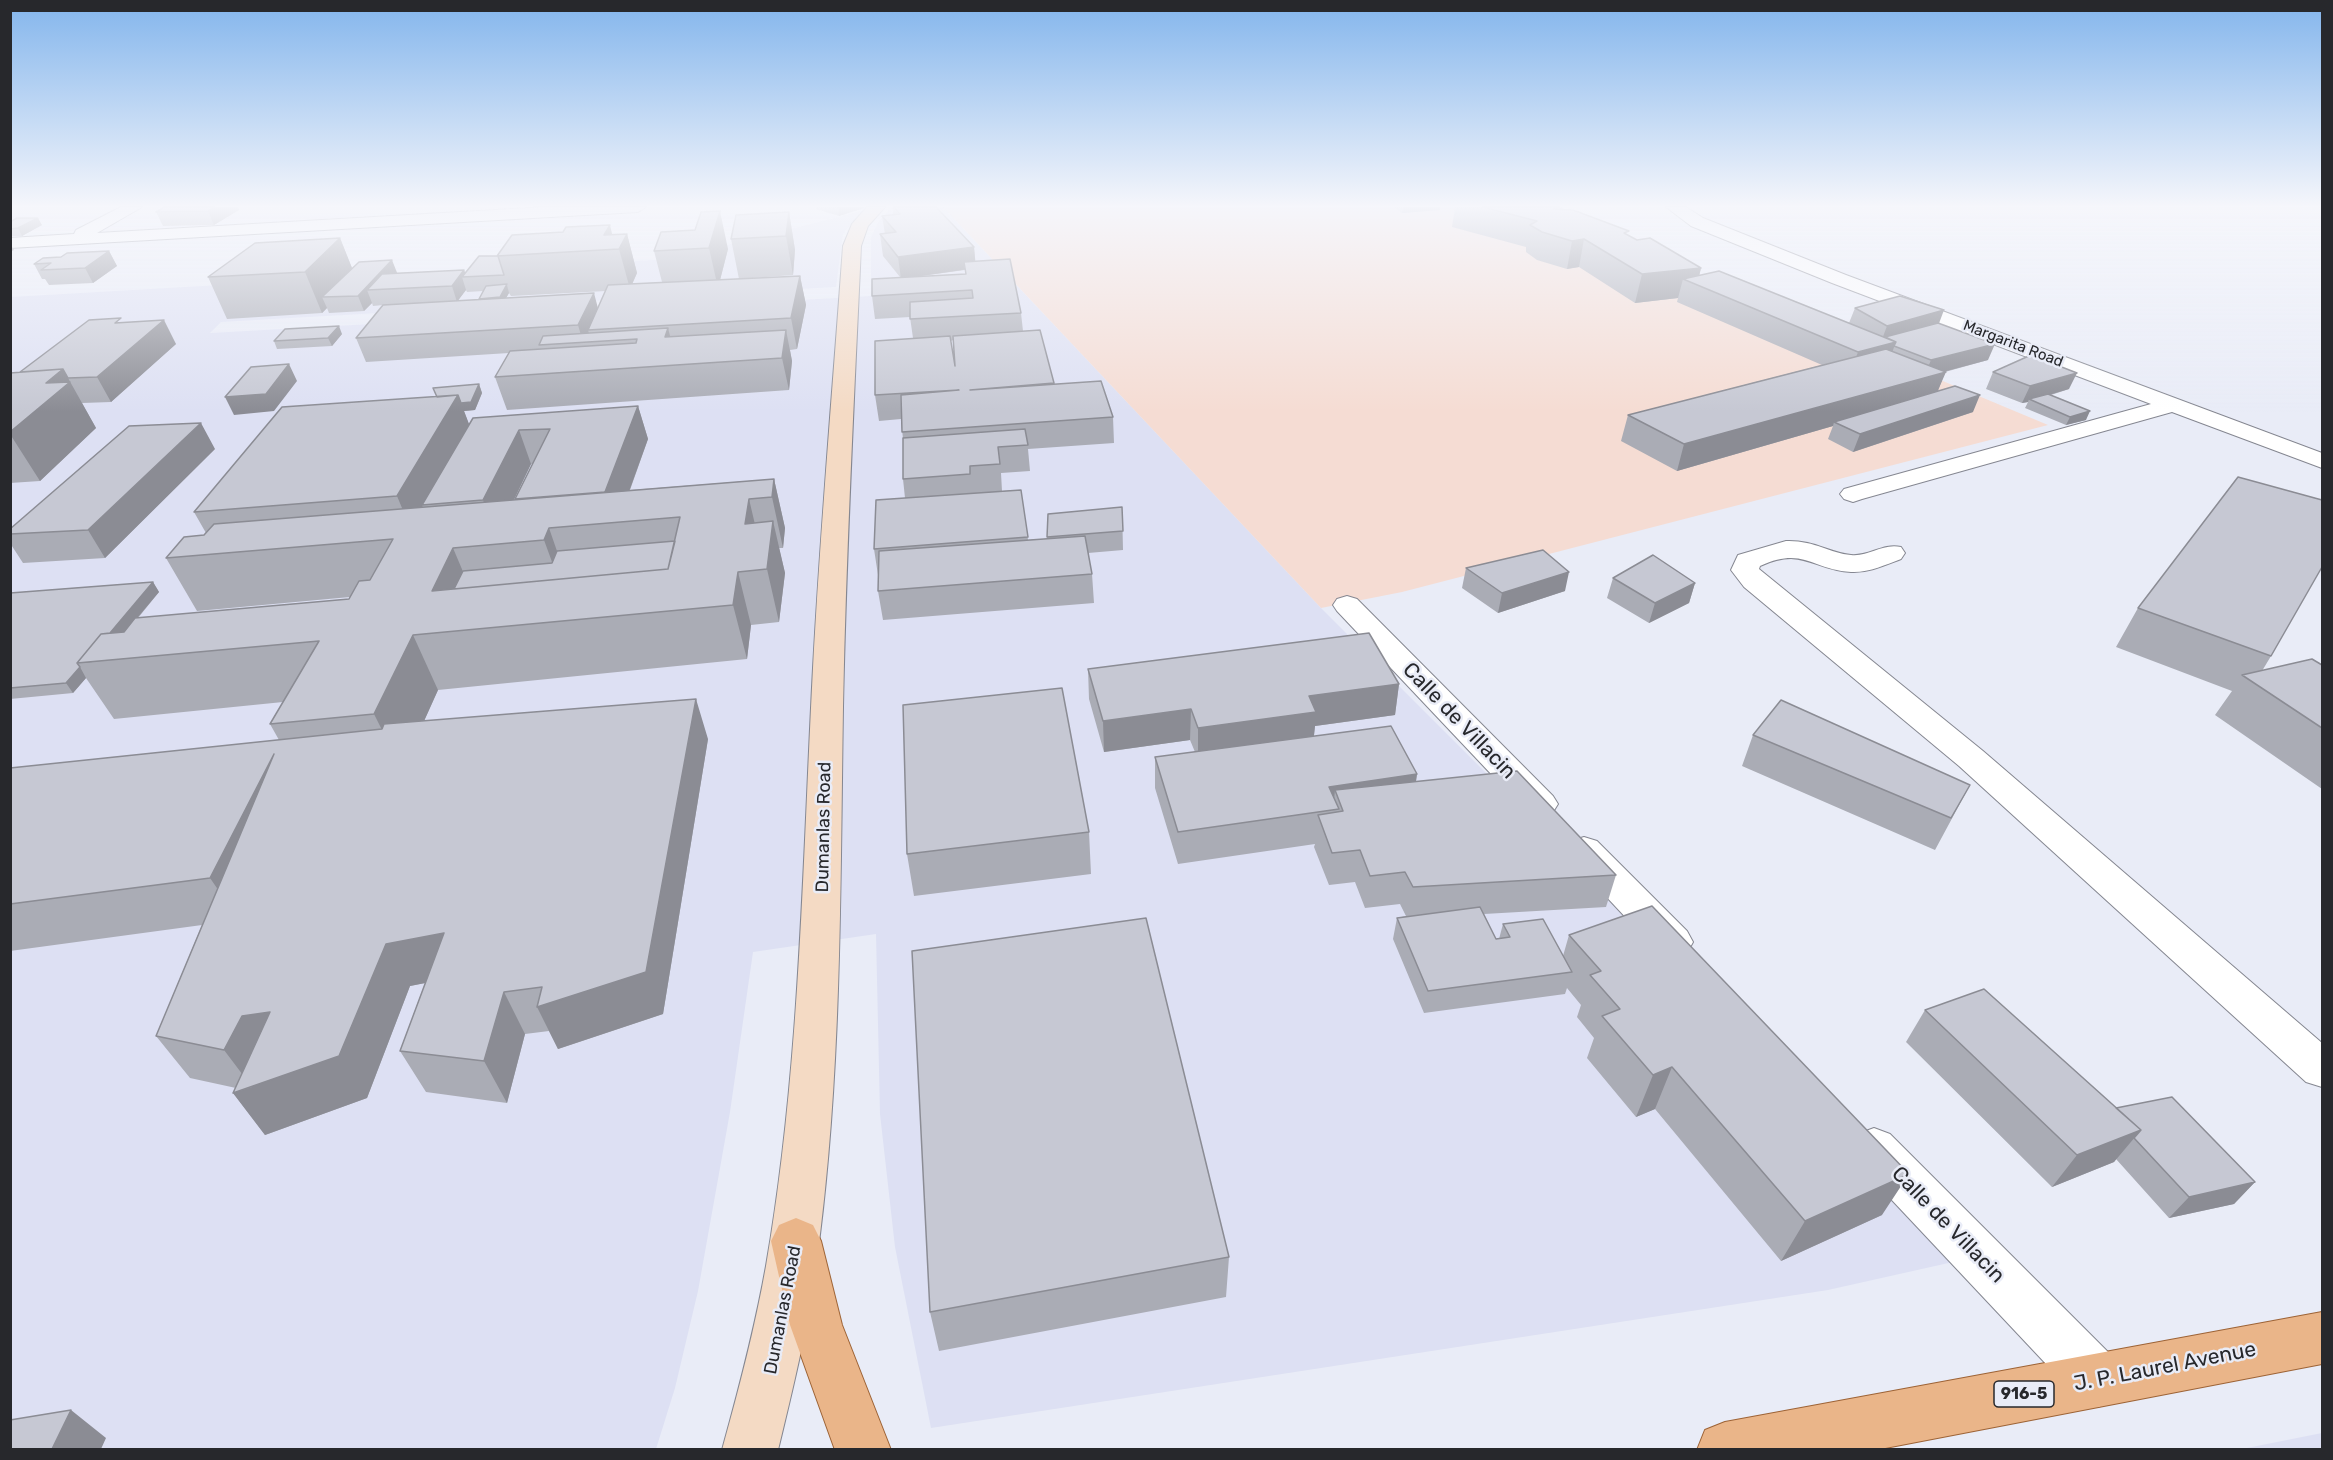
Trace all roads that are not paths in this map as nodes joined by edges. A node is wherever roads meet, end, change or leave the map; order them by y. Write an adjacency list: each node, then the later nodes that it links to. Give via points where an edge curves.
1 (850, 275): 11 (main road, Dumanlas Road, via 828,678 821,960)
2 (1829, 275): 3 (street, Margarita Road)
3 (2174, 405): 4 (street, Margarita Road); 5 (street)
4 (2322, 460)
5 (1853, 494)
6 (1891, 553): 9 (street, via 1862,563 1847,563 1809,550 1787,549 1748,561 1745,570 1914,710)
7 (1347, 605): 8 (street, Calle de Villacin)
8 (1697, 967)
9 (2322, 1069)
10 (1847, 1122): 13 (street, Calle de Villacin)
11 (796, 1241): 15 (main road, Dumanlas Road, via 771,1372); 16 (main road, via 816,1325)
12 (2322, 1338): 13 (main road, J. P. Laurel Avenue / 916-5)
13 (2098, 1380): 14 (main road, J. P. Laurel Avenue / 916-5)
14 (1789, 1444): 17 (main road, J. P. Laurel Avenue / 916-5)
15 (750, 1449)
16 (863, 1449)
17 (1725, 1449)

